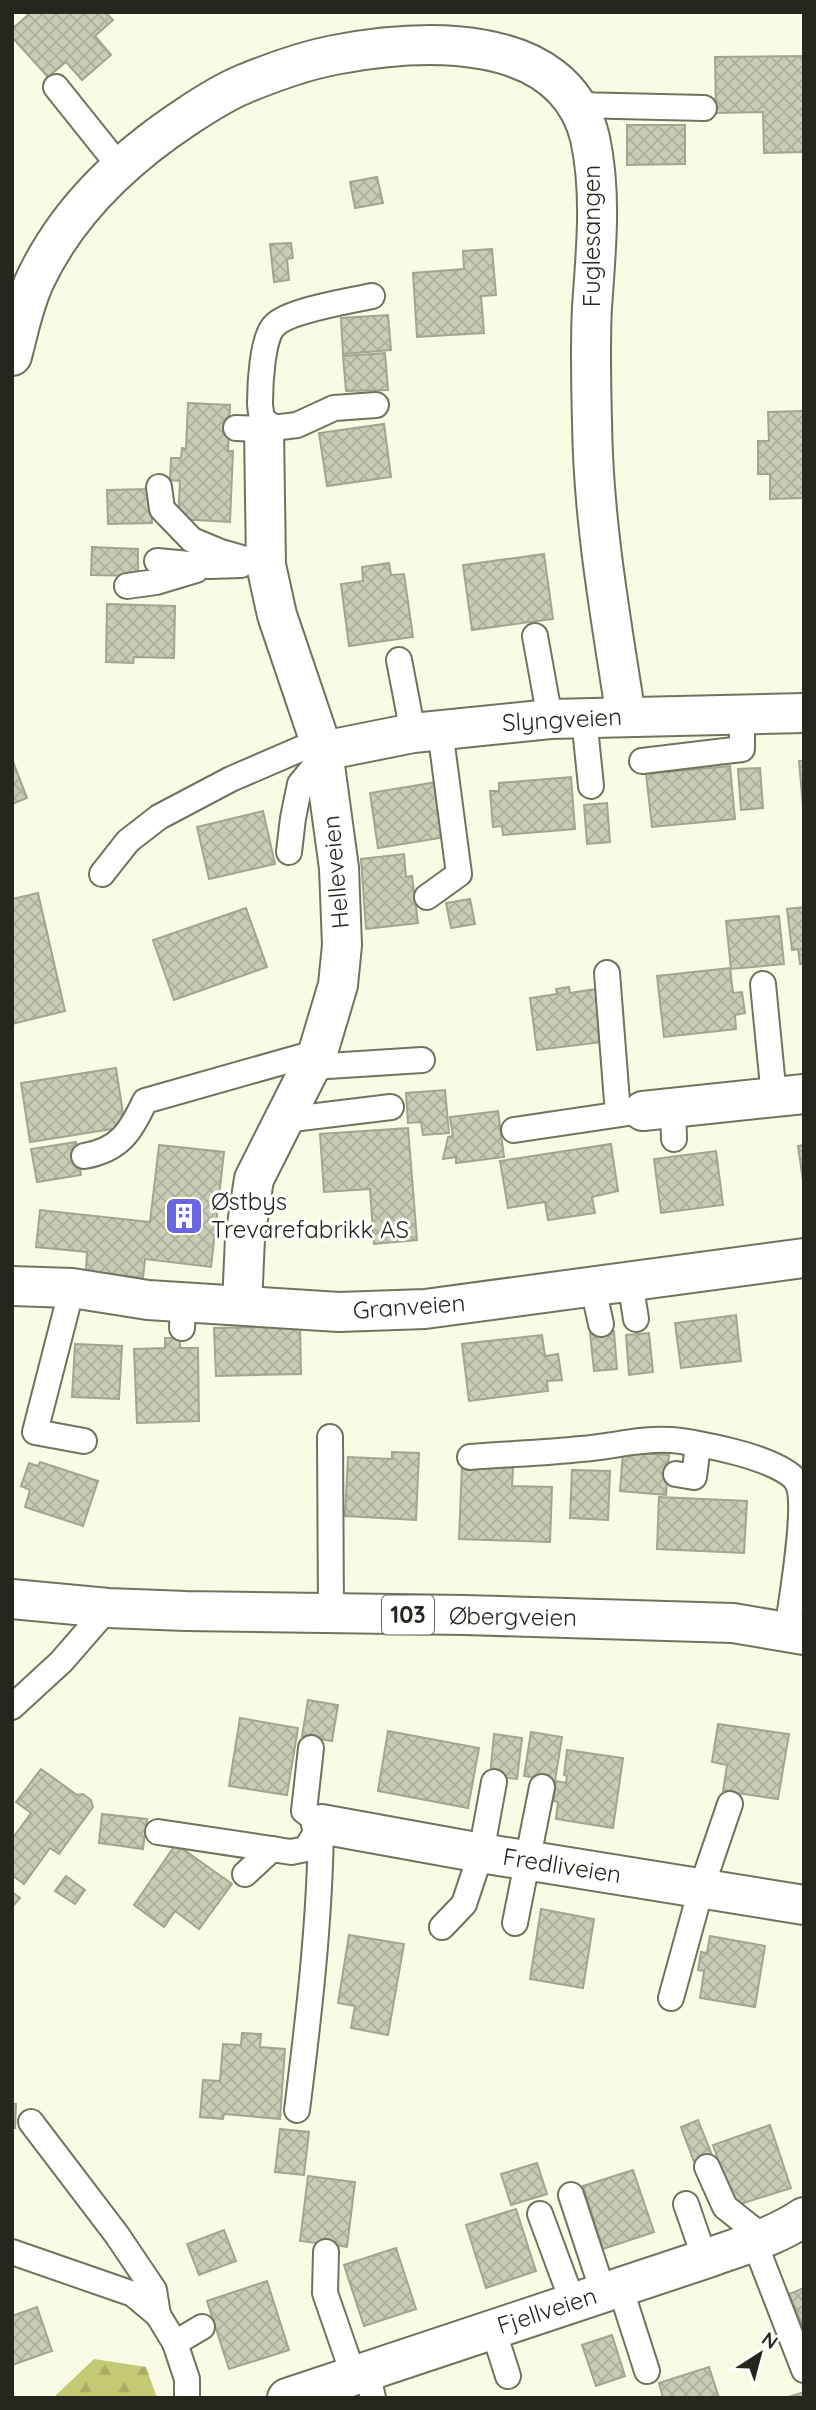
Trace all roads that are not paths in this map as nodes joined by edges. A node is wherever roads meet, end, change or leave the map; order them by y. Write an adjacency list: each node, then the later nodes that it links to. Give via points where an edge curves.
1 (56, 87): 4 (lane)
2 (575, 104): 3 (lane); 4 (street, Fuglesangen, via 542,70 494,51 444,45 334,55 239,86 155,138); 18 (street, Fuglesangen, via 590,138 595,176 593,465)
3 (704, 108)
4 (120, 167): 6 (street, Fuglesangen, via 58,239 35,280)
5 (372, 296): 8 (lane, via 288,317 274,325 266,341 260,404)
6 (12, 356)
7 (376, 405): 8 (lane, via 334,408 296,425)
8 (250, 429): 11 (street, Helleveien)
9 (159, 487): 11 (lane, via 162,509 192,540)
10 (157, 561): 12 (lane)
11 (266, 565): 12 (lane); 21 (street, Helleveien, via 277,615)
12 (210, 566): 13 (lane)
13 (127, 586)
14 (535, 636): 19 (lane)
15 (399, 660): 20 (lane)
16 (804, 713): 17 (street, Slyngveien)
17 (742, 715): 18 (street, Slyngveien); 22 (lane, via 742,749)
18 (626, 716): 19 (street, Slyngveien)
19 (567, 718): 20 (street, Slyngveien); 23 (lane)
20 (426, 731): 21 (street, Slyngveien); 26 (lane, via 458,874)
21 (322, 749): 24 (lane, via 300,784); 25 (lane, via 231,779 159,817 128,841); 29 (street, Helleveien, via 339,868 342,945 338,985)
22 (642, 761)
23 (591, 786)
24 (289, 852)
25 (102, 874)
26 (427, 897)
27 (607, 973): 33 (lane)
28 (763, 984): 31 (lane)
29 (315, 1060): 30 (lane); 34 (street, Helleveien); 36 (lane, via 145,1101 123,1138 102,1153)
30 (422, 1060)
31 (789, 1095): 33 (street)
32 (391, 1107): 34 (lane)
33 (652, 1118): 35 (lane)
34 (284, 1120): 41 (street, Helleveien, via 254,1179)
35 (514, 1130)
36 (84, 1156)
37 (804, 1258): 40 (street, Granveien)
38 (12, 1286): 39 (street, Granveien)
39 (72, 1288): 41 (street, Granveien, via 148,1300 183,1315); 44 (lane, via 35,1432)
40 (620, 1296): 41 (street, Granveien, via 339,1312); 42 (lane)
41 (242, 1305)
42 (601, 1324)
43 (330, 1437): 51 (lane)
44 (84, 1441)
45 (698, 1446): 46 (lane, via 671,1440 622,1442); 47 (lane, via 694,1477); 48 (lane, via 776,1465)
46 (470, 1457)
47 (676, 1474)
48 (801, 1481): 52 (lane)
49 (12, 1599): 50 (street, Øbergveien / 103)
50 (108, 1608): 51 (street, Øbergveien / 103); 53 (lane, via 61,1662)
51 (331, 1614): 52 (street, Øbergveien / 103, via 733,1623)
52 (795, 1633)
53 (12, 1707)
54 (311, 1748): 58 (lane, via 304,1811)
55 (494, 1782): 61 (lane)
56 (542, 1787): 62 (lane)
57 (730, 1804): 64 (lane)
58 (321, 1824): 60 (lane, via 306,1849); 61 (street, Fredliveien); 69 (lane, via 311,2000)
59 (158, 1832): 60 (lane)
60 (272, 1850): 63 (lane)
61 (481, 1853): 62 (street, Fredliveien); 67 (lane, via 464,1904)
62 (528, 1861): 64 (street, Fredliveien); 66 (lane)
63 (245, 1874)
64 (701, 1889): 65 (street, Fredliveien); 68 (lane)
65 (804, 1905)
66 (515, 1923)
67 (442, 1927)
68 (670, 1997)
69 (297, 2110)
70 (31, 2122): 81 (lane, via 154,2290)
71 (707, 2167): 76 (lane, via 725,2207)
72 (571, 2195): 80 (lane)
73 (686, 2204): 79 (lane)
74 (540, 2214): 80 (lane)
75 (804, 2217): 76 (street, Fjellveien)
76 (759, 2239): 79 (street, Fjellveien); 85 (lane)
77 (12, 2252): 81 (lane, via 133,2294)
78 (326, 2252): 88 (lane, via 325,2294)
79 (705, 2259): 80 (street, Fjellveien)
80 (598, 2294): 83 (street, Fjellveien); 86 (lane)
81 (158, 2315): 84 (lane)
82 (202, 2328): 84 (lane)
83 (493, 2329): 87 (lane); 88 (street, Fjellveien)
84 (175, 2343): 89 (lane, via 187,2379)
85 (804, 2370)
86 (647, 2371)
87 (508, 2376)
88 (364, 2381): 90 (street, Fjellveien)
89 (187, 2398)
90 (287, 2398)

